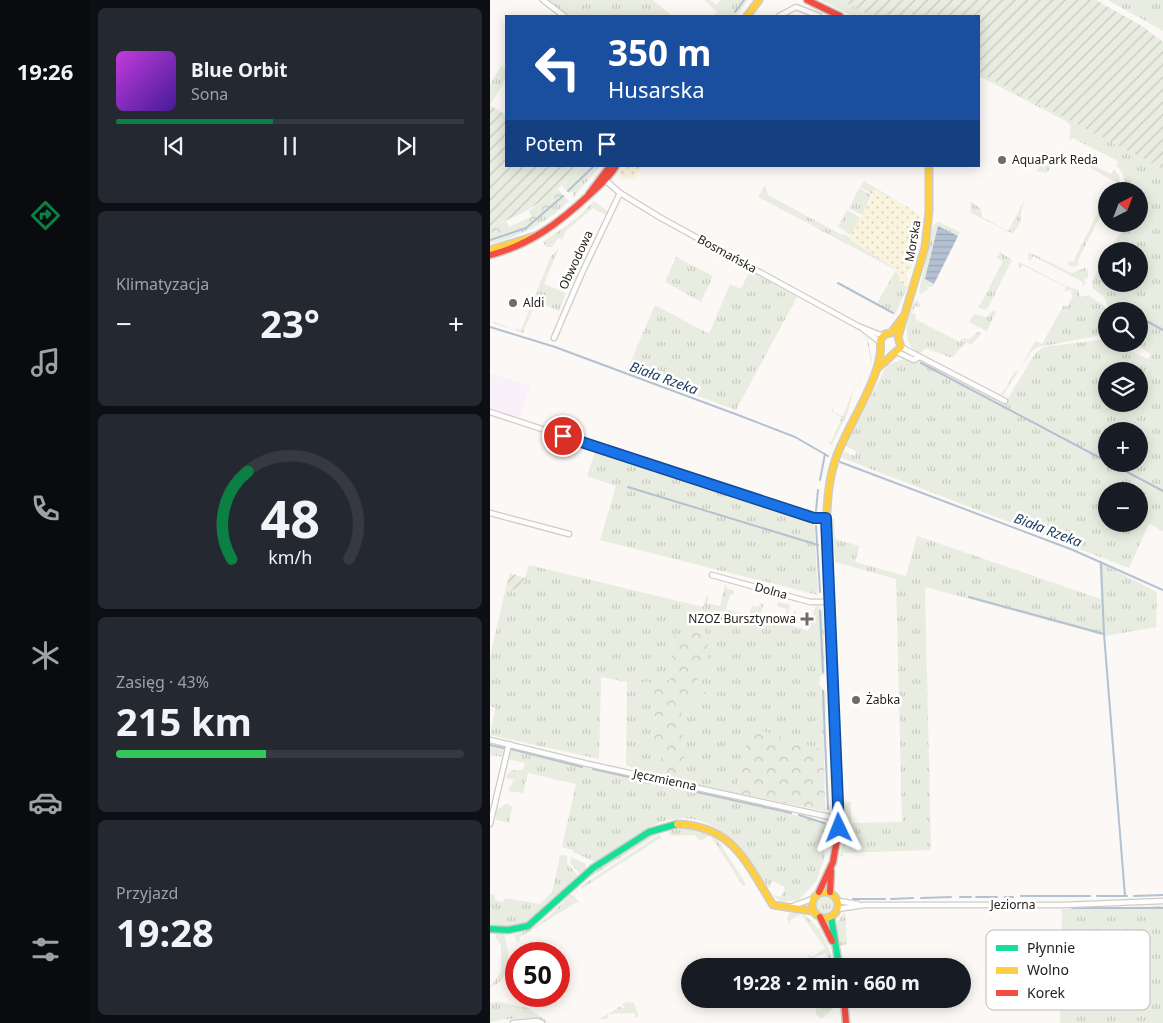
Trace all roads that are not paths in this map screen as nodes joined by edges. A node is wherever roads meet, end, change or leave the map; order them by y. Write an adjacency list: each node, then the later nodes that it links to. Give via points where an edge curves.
1 (543, 0): 8 (street)
2 (759, 0): 6 (main road)
3 (765, 0): 6 (main road)
4 (807, 0): 5 (main road)
5 (813, 1): 7 (main road)
6 (752, 10): 9 (main road)
7 (831, 14)
8 (563, 15)
9 (748, 15)
10 (781, 15): 11 (street, via 796,7)
11 (816, 15)
12 (609, 167): 15 (main road)
13 (615, 167): 15 (main road)
14 (929, 167): 20 (main road, Morska, via 925,247)
15 (603, 178): 16 (street, Bosmańska); 17 (main road, via 598,190)
16 (620, 193): 23 (street, Obwodowa); 24 (street, Bosmańska)
17 (536, 236): 18 (main road); 19 (main road, via 528,243)
18 (490, 250)
19 (490, 255)
20 (903, 317): 21 (main road, Morska); 22 (main road, Morska)
21 (891, 333): 22 (main road); 24 (main road)
22 (898, 337): 25 (main road, Morska)
23 (554, 338)
24 (881, 339): 26 (main road)
25 (899, 349): 27 (main road); 29 (street)
26 (882, 351): 27 (main road); 28 (main road)
27 (890, 354): 28 (main road)
28 (877, 370): 32 (main road, via 835,459)
29 (1005, 401)
30 (490, 412): 32 (street, via 814,518)
31 (490, 513): 33 (street)
32 (826, 518): 35 (main road)
33 (569, 534)
34 (712, 575): 35 (street, Dolna, via 810,602)
35 (830, 602): 38 (main road)
36 (490, 740): 37 (street, Jęczmienna)
37 (509, 744): 38 (street, Jęczmienna); 39 (street)
38 (839, 819): 40 (main road, via 838,842)
39 (490, 824)
40 (831, 868): 41 (main road); 42 (main road)
41 (819, 892): 42 (main road); 43 (main road)
42 (830, 892): 44 (main road)
43 (812, 899): 47 (street); 49 (main road)
44 (838, 901): 46 (street, Jeziorna); 48 (main road)
45 (1163, 901): 46 (street, Jeziorna, via 1063,905)
46 (864, 905): 48 (street, Jeziorna)
47 (790, 907): 49 (main road); 52 (main road, via 774,906 738,851 718,832 698,824 672,824 649,832 593,868 528,926)
48 (838, 909): 50 (main road)
49 (812, 911): 51 (main road)
50 (831, 916): 51 (main road); 53 (main road)
51 (820, 917): 53 (main road)
52 (490, 929)
53 (835, 947): 54 (main road)
54 (837, 958)
55 (845, 1008): 58 (main road)
56 (513, 1023): 57 (street)
57 (542, 1023)
58 (846, 1023)

